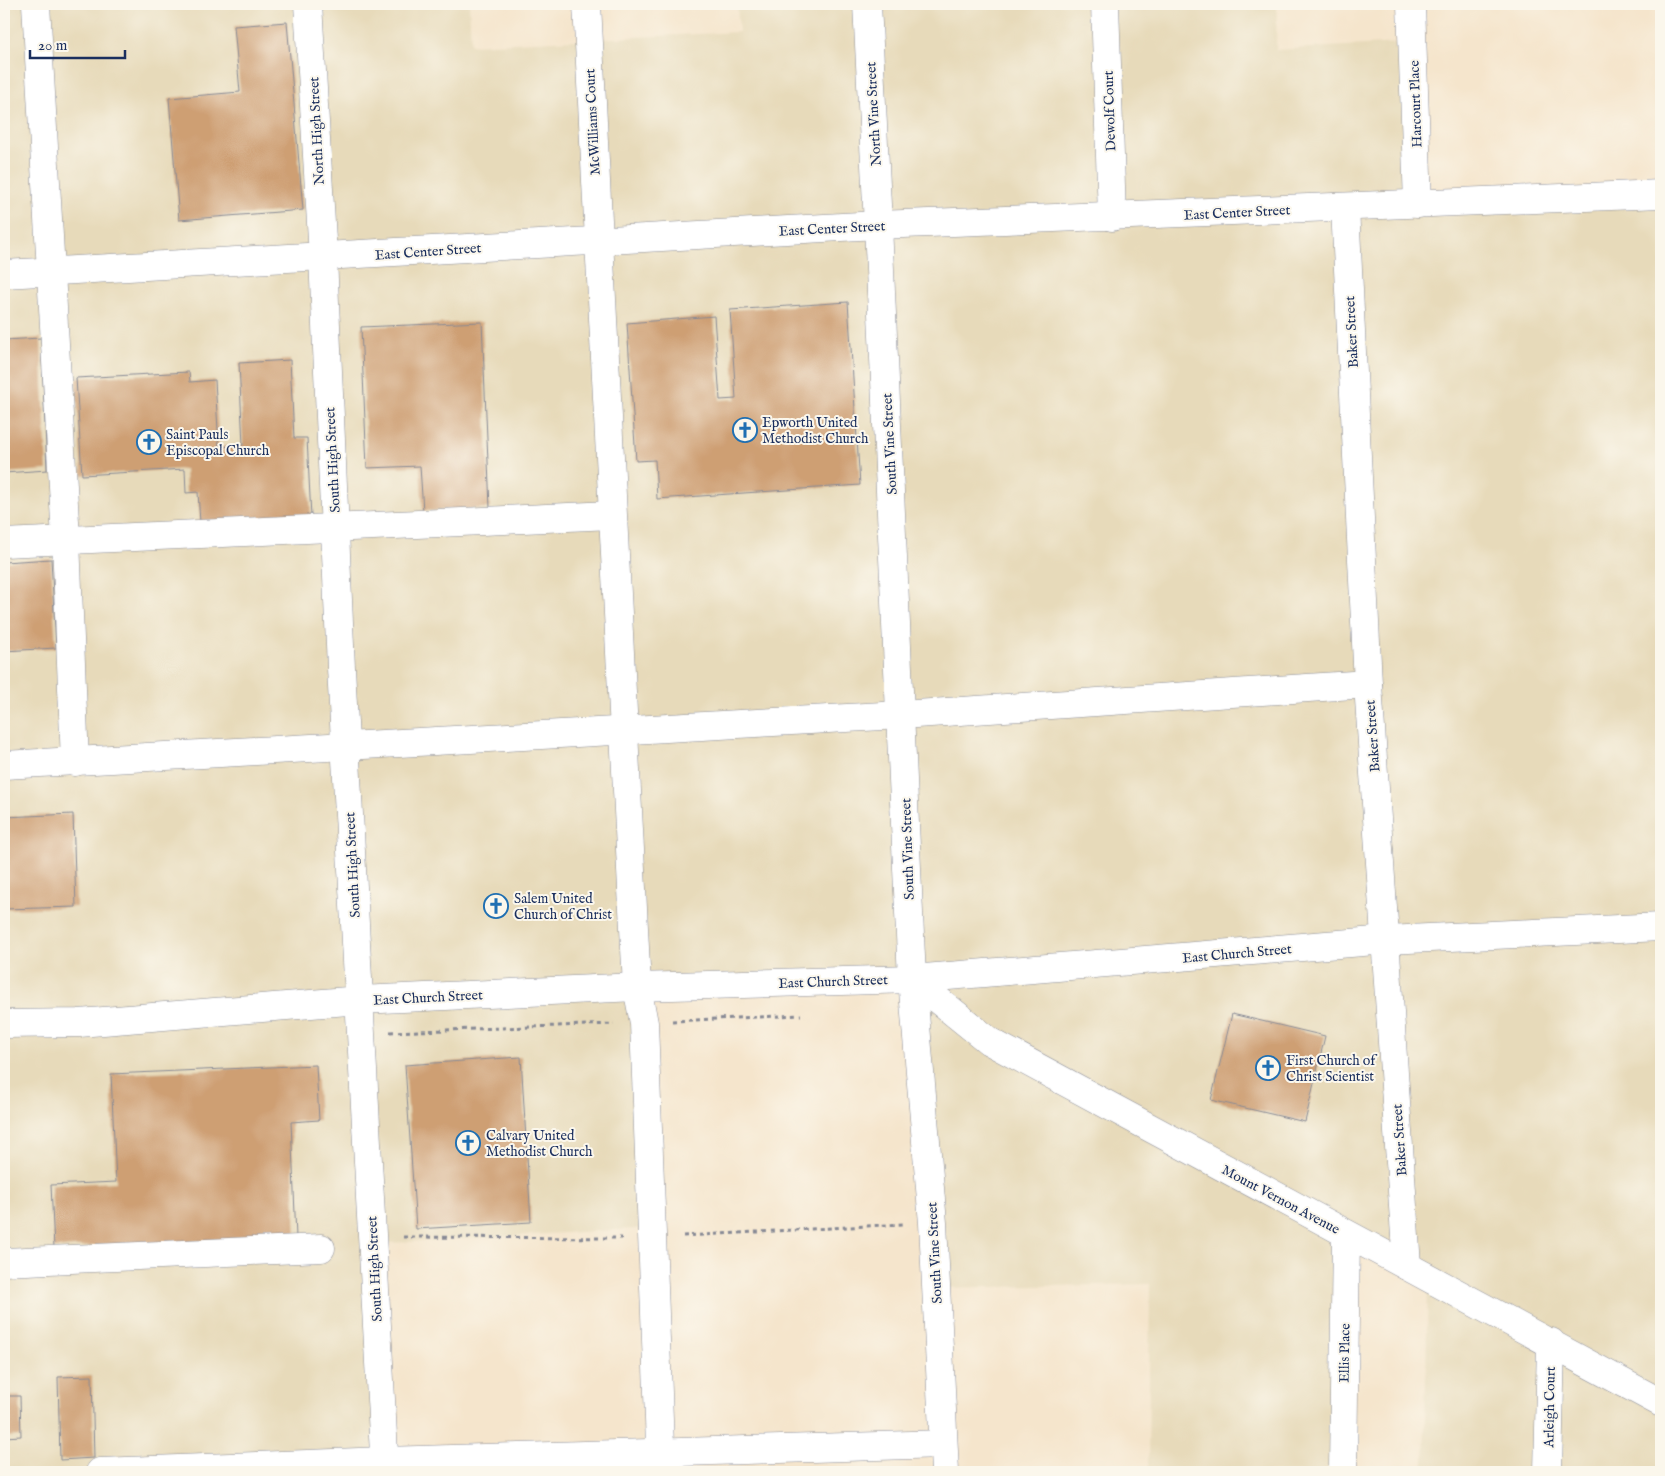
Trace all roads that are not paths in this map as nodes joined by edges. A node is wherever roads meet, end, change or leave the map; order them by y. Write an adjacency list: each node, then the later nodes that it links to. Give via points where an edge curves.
1 (36, 4): 14 (main road)
2 (308, 4): 13 (main road, North High Street)
3 (587, 4): 12 (main road, McWilliams Court)
4 (868, 4): 11 (main road, North Vine Street)
5 (1105, 4): 10 (main road, Dewolf Court)
6 (1411, 4): 8 (main road, Harcourt Place)
7 (1661, 194): 8 (main road, East Center Street)
8 (1418, 204): 9 (main road, East Center Street)
9 (1345, 207): 10 (main road, East Center Street); 20 (main road, Baker Street)
10 (1112, 217): 11 (main road, East Center Street)
11 (878, 225): 12 (main road, East Center Street); 21 (main road, South Vine Street)
12 (598, 240): 13 (main road, East Center Street); 16 (main road, McWilliams Court)
13 (323, 257): 14 (main road, East Center Street); 17 (main road, South High Street)
14 (50, 272): 15 (main road, East Center Street); 18 (main road)
15 (4, 274)
16 (612, 515): 17 (main road); 22 (main road, McWilliams Court)
17 (335, 529): 18 (main road); 23 (main road, South High Street)
18 (66, 540): 19 (main road); 24 (main road)
19 (4, 543)
20 (1368, 684): 21 (main road); 27 (main road, Baker Street)
21 (901, 715): 22 (main road); 28 (main road, South Vine Street)
22 (623, 731): 23 (main road); 29 (main road, McWilliams Court)
23 (346, 747): 24 (main road); 30 (main road, South High Street)
24 (75, 762): 25 (main road)
25 (4, 765)
26 (1661, 927): 27 (main road, East Church Street)
27 (1387, 940): 28 (main road, East Church Street); 35 (main road, Baker Street)
28 (912, 979): 29 (main road, East Church Street); 32 (main road, Mount Vernon Avenue, via 989,1041); 38 (main road, South Vine Street, via 933,1223)
29 (637, 987): 30 (main road, East Church Street); 39 (main road, McWilliams Court, via 644,1023)
30 (360, 1000): 31 (main road, East Church Street, via 79,1023); 40 (main road, South High Street)
31 (4, 1024)
32 (1346, 1234): 35 (main road, Mount Vernon Avenue); 44 (main road, Ellis Place)
33 (321, 1248): 34 (main road)
34 (4, 1262)
35 (1407, 1266): 36 (main road, Mount Vernon Avenue)
36 (1551, 1342): 37 (main road, Mount Vernon Avenue); 45 (main road, Arleigh Court)
37 (1661, 1403)
38 (943, 1444): 39 (main road); 43 (main road, South Vine Street)
39 (660, 1462): 40 (main road)
40 (385, 1466): 42 (main road)
41 (100, 1472): 42 (main road)
42 (121, 1472)
43 (944, 1472)
44 (1343, 1472)
45 (1548, 1472)

